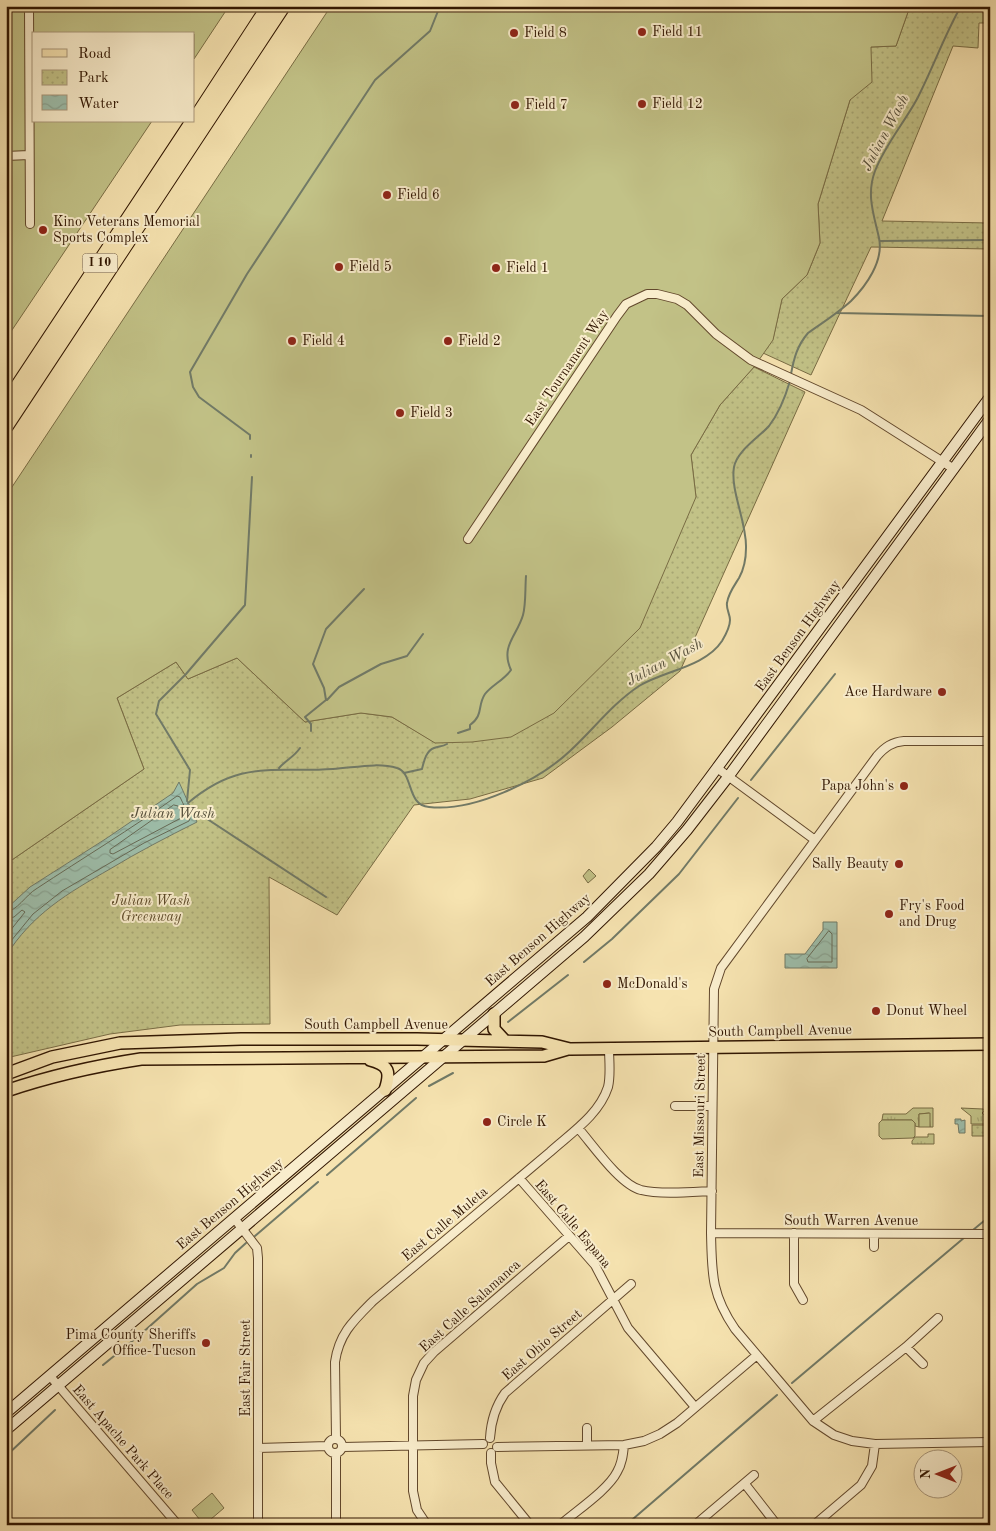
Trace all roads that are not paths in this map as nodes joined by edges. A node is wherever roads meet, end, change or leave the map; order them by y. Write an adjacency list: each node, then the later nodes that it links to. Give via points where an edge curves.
1 (28, 6): 6 (street)
2 (269, 6): 4 (highway, I 10)
3 (283, 6): 12 (highway, I 10)
4 (195, 119)
5 (193, 122): 10 (highway, I 10)
6 (29, 155): 7 (street); 8 (street)
7 (6, 156)
8 (30, 224)
9 (990, 397): 13 (main road, East Benson Highway)
10 (6, 404)
11 (990, 419): 14 (main road, East Benson Highway)
12 (6, 426)
13 (943, 462): 14 (street, East Tournament Way); 15 (street, East Tournament Way, via 860,410 740,352 677,299 647,294 626,304 617,316); 16 (main road, East Benson Highway)
14 (954, 469): 17 (main road, East Benson Highway)
15 (468, 539)
16 (848, 590): 17 (main road); 19 (main road, East Benson Highway)
17 (859, 598): 20 (main road, East Benson Highway)
18 (990, 741): 21 (street, East Missouri Street, via 892,743 877,756)
19 (717, 768): 20 (street); 23 (main road, East Benson Highway, via 666,834 614,891)
20 (728, 777): 21 (street); 22 (main road, East Benson Highway, via 670,850 622,902)
21 (815, 840): 27 (street, East Missouri Street, via 718,973 714,989)
22 (494, 1014): 24 (main road, East Benson Highway); 25 (main road, via 494,1029)
23 (444, 1040): 24 (main road, South Campbell Avenue); 30 (main road, East Benson Highway); 33 (main road, South Campbell Avenue, via 120,1042 52,1057)
24 (463, 1041): 25 (main road, South Campbell Avenue); 31 (main road, East Benson Highway)
25 (505, 1041): 29 (main road, South Campbell Avenue, via 542,1042)
26 (990, 1044): 27 (main road, South Campbell Avenue)
27 (714, 1046): 28 (main road, South Campbell Avenue); 37 (street, East Missouri Street)
28 (609, 1048): 29 (main road, South Campbell Avenue); 38 (street, East Calle Muleta, via 609,1085 601,1104)
29 (570, 1049): 31 (main road, South Campbell Avenue, via 544,1056)
30 (425, 1056): 31 (main road, South Campbell Avenue); 32 (main road, South Campbell Avenue); 34 (main road, East Benson Highway)
31 (445, 1056): 42 (main road, East Benson Highway)
32 (361, 1057): 34 (main road, via 382,1063 386,1068 388,1080); 35 (main road, South Campbell Avenue, via 141,1059 110,1063)
33 (6, 1074)
34 (385, 1090): 41 (main road, East Benson Highway)
35 (6, 1091)
36 (675, 1106): 37 (street)
37 (712, 1106): 40 (street, East Missouri Street)
38 (578, 1128): 39 (street, East Calle Muleta); 40 (street, via 621,1178 634,1187 652,1192)
39 (519, 1178): 47 (street, East Calle Espana); 63 (street, East Calle Muleta, via 373,1301 349,1326 335,1362)
40 (712, 1191): 43 (street, East Missouri Street)
41 (234, 1218): 42 (street, East Fair Street); 56 (main road, East Benson Highway)
42 (242, 1229): 57 (main road, East Benson Highway); 74 (street, East Fair Street, via 257,1248 258,1258)
43 (711, 1233): 44 (street, South Warren Avenue); 54 (street, East Missouri Street, via 712,1276 717,1298 734,1329)
44 (794, 1233): 45 (street, South Warren Avenue); 51 (street, via 794,1284)
45 (874, 1234): 46 (street, South Warren Avenue); 48 (street)
46 (990, 1234)
47 (569, 1236): 50 (street, East Calle Espana, via 595,1265); 70 (street, East Calle Salamanca, via 424,1363 413,1396)
48 (874, 1247)
49 (631, 1284): 50 (street, East Ohio Street)
50 (614, 1299): 58 (street, East Calle Espana, via 628,1328); 64 (street, East Ohio Street, via 505,1393 497,1404)
51 (803, 1300)
52 (938, 1318): 53 (street)
53 (906, 1347): 55 (street); 60 (street)
54 (757, 1356): 58 (street); 60 (street, East Missouri Street)
55 (923, 1364)
56 (50, 1376): 57 (street, East Apache Park Place); 59 (main road, East Benson Highway)
57 (58, 1386): 62 (main road, East Benson Highway); 79 (street, East Apache Park Place)
58 (695, 1407): 71 (street, via 660,1434)
59 (6, 1413)
60 (813, 1421): 67 (street, East Missouri Street, via 834,1435)
61 (587, 1428): 68 (street)
62 (6, 1430)
63 (336, 1438): 69 (street, via 330,1440); 72 (street)
64 (490, 1438): 66 (street); 73 (street)
65 (990, 1442): 67 (street, East Missouri Street)
66 (483, 1444): 70 (street); 76 (street)
67 (875, 1444): 87 (street, via 872,1466 861,1485)
68 (587, 1445): 71 (street); 73 (street)
69 (328, 1446): 74 (street); 75 (street)
70 (412, 1446): 72 (street); 82 (street, East Calle Salamanca, via 414,1501)
71 (624, 1446): 84 (street, via 618,1472 610,1482)
72 (343, 1447): 75 (street)
73 (497, 1447): 76 (street)
74 (258, 1448): 80 (street, East Fair Street)
75 (336, 1453): 81 (street)
76 (491, 1453): 83 (street, via 495,1482)
77 (754, 1475): 78 (street)
78 (744, 1484): 85 (street); 86 (street)
79 (178, 1525)
80 (258, 1525)
81 (336, 1525)
82 (427, 1525)
83 (530, 1525)
84 (560, 1525)
85 (695, 1525)
86 (777, 1525)
87 (814, 1525)

